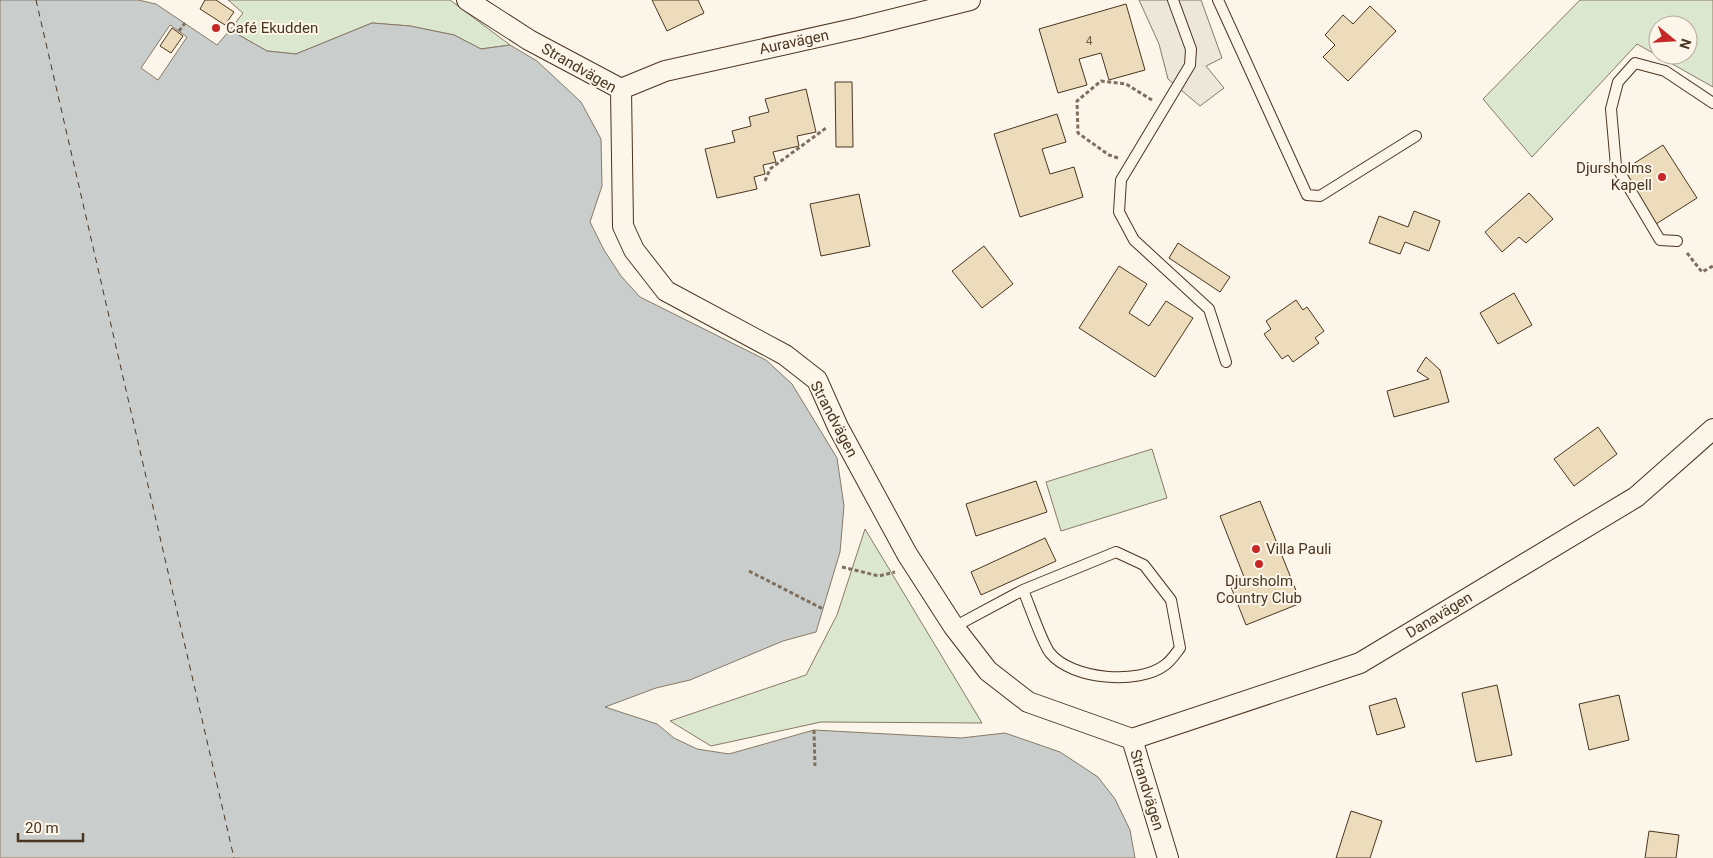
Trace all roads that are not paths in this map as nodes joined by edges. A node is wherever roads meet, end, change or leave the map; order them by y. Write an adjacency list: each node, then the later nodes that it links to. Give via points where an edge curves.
1 (467, 0): 5 (street, Strandvägen, via 529,40)
2 (970, 0): 5 (street, Auravägen, via 664,71)
3 (1173, 0): 9 (lane, via 1191,50 1190,65 1121,180 1119,212 1134,240 1209,309)
4 (1218, 0): 7 (lane, via 1307,195 1320,196)
5 (621, 89): 12 (street, Strandvägen, via 623,226 634,250 666,291 785,355 817,380 838,427 915,567)
6 (1713, 103): 8 (lane, via 1665,71 1635,63 1618,82 1611,109 1616,166 1660,240)
7 (1416, 136)
8 (1677, 241)
9 (1226, 362)
10 (1713, 429): 13 (street, Danavägen, via 1636,497 1360,663)
11 (1023, 590): 11 (lane, via 1116,552 1144,565 1171,600 1180,648 1165,665 1138,678 1096,676 1075,670 1050,654); 12 (lane)
12 (954, 627): 13 (street, Strandvägen, via 988,671 1028,702)
13 (1132, 739): 14 (street, Strandvägen)
14 (1168, 858)

